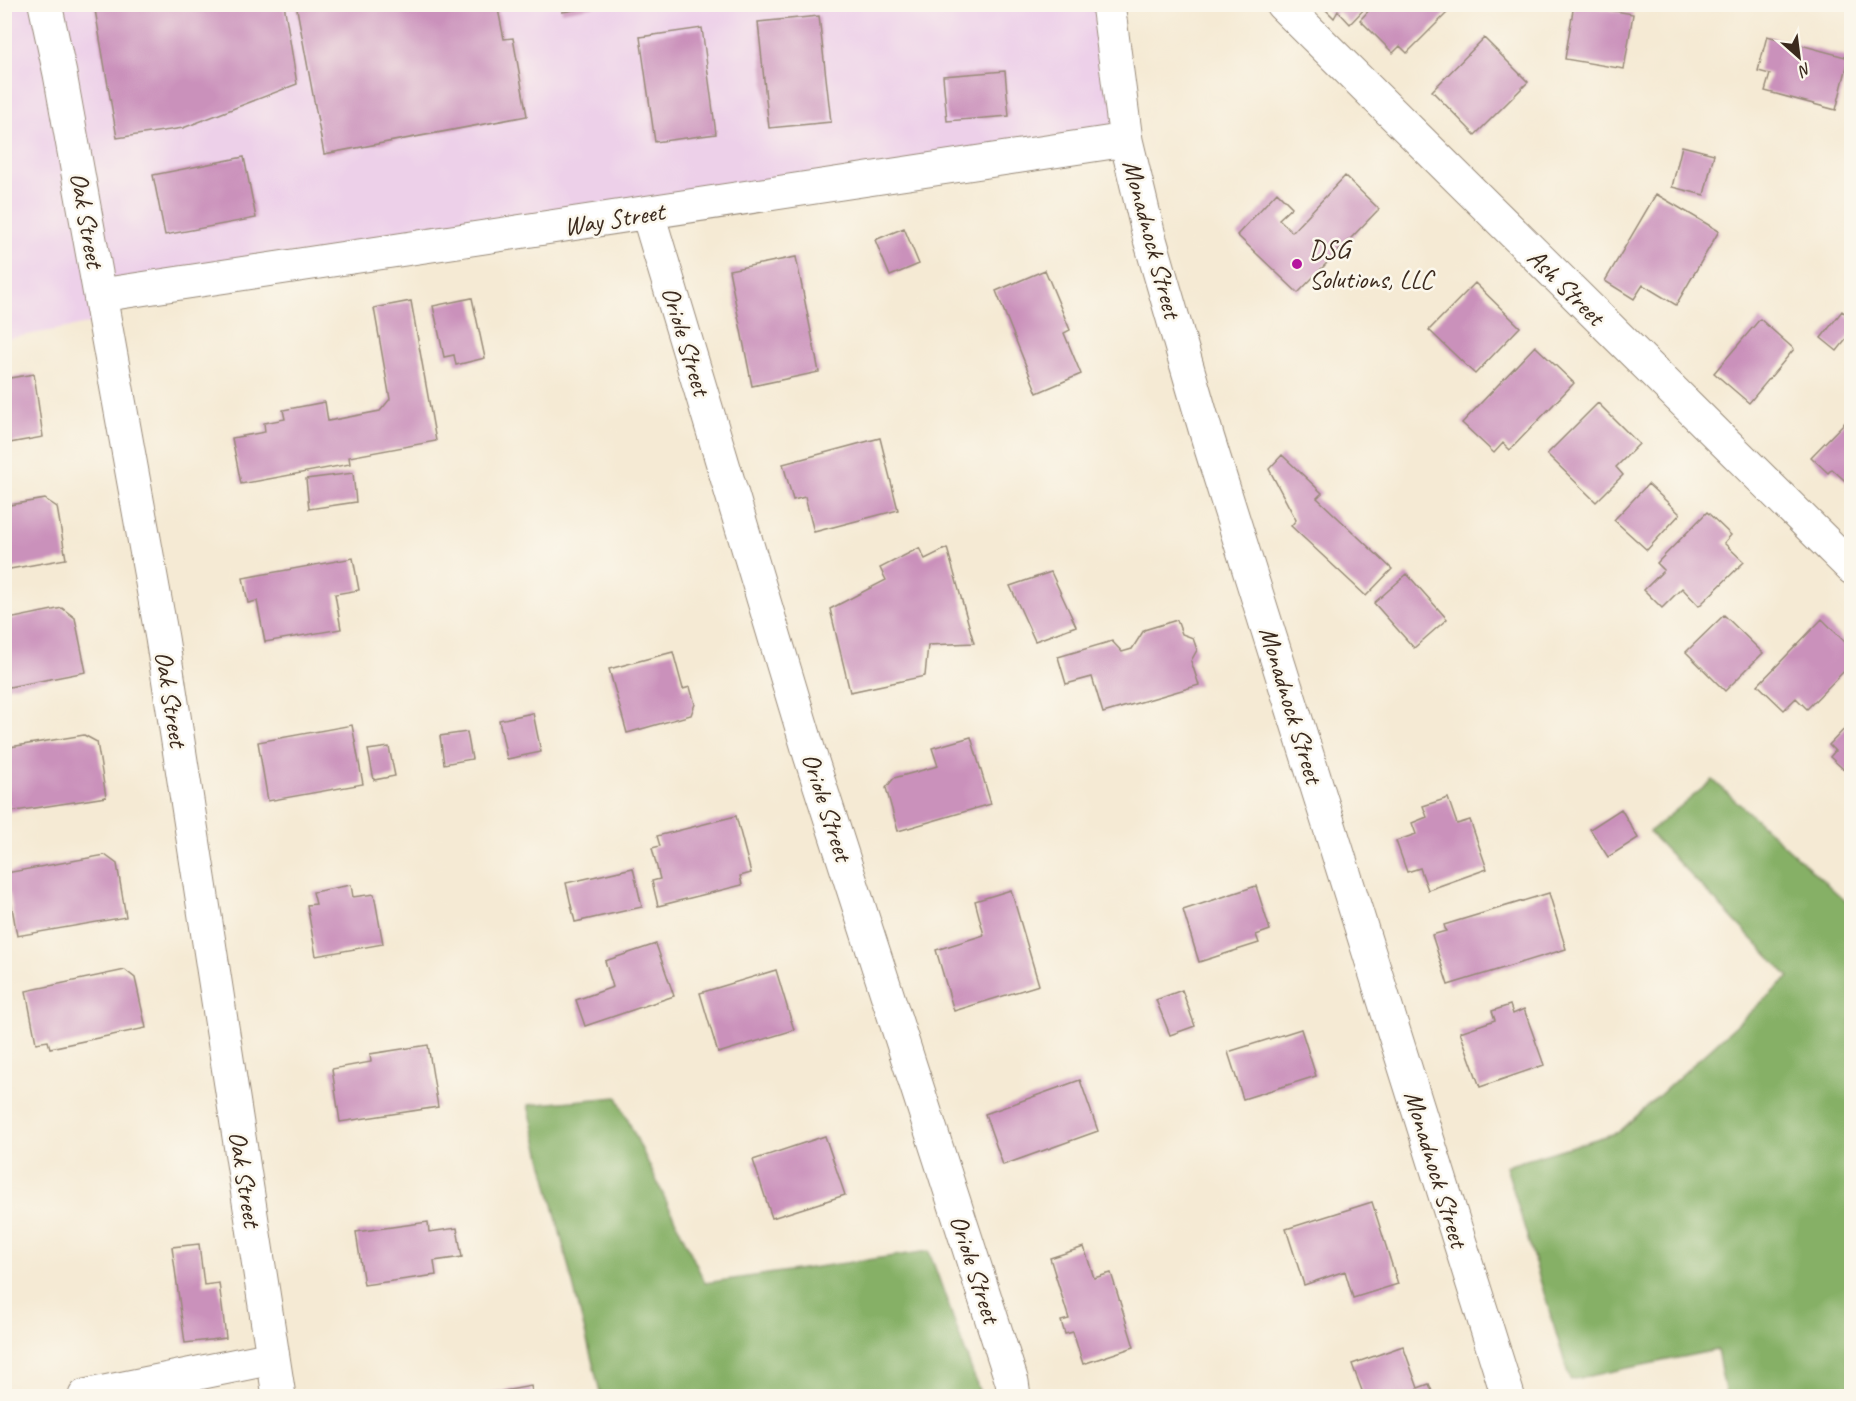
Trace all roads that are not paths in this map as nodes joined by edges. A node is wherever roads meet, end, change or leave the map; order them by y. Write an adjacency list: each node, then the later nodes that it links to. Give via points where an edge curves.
1 (45, 4): 6 (street, Oak Street)
2 (1108, 4): 4 (street, Monadnock Street)
3 (1282, 4): 7 (street, Ash Street)
4 (1126, 140): 5 (street, Way Street); 12 (street, Monadnock Street, via 1149,236 1208,439)
5 (648, 214): 6 (street, Way Street); 11 (street, Oriole Street, via 810,754)
6 (101, 295): 8 (street, Oak Street, via 162,638)
7 (1851, 568)
8 (272, 1358): 9 (street); 10 (street, Oak Street)
9 (85, 1396)
10 (279, 1396)
11 (1014, 1396)
12 (1509, 1396)

